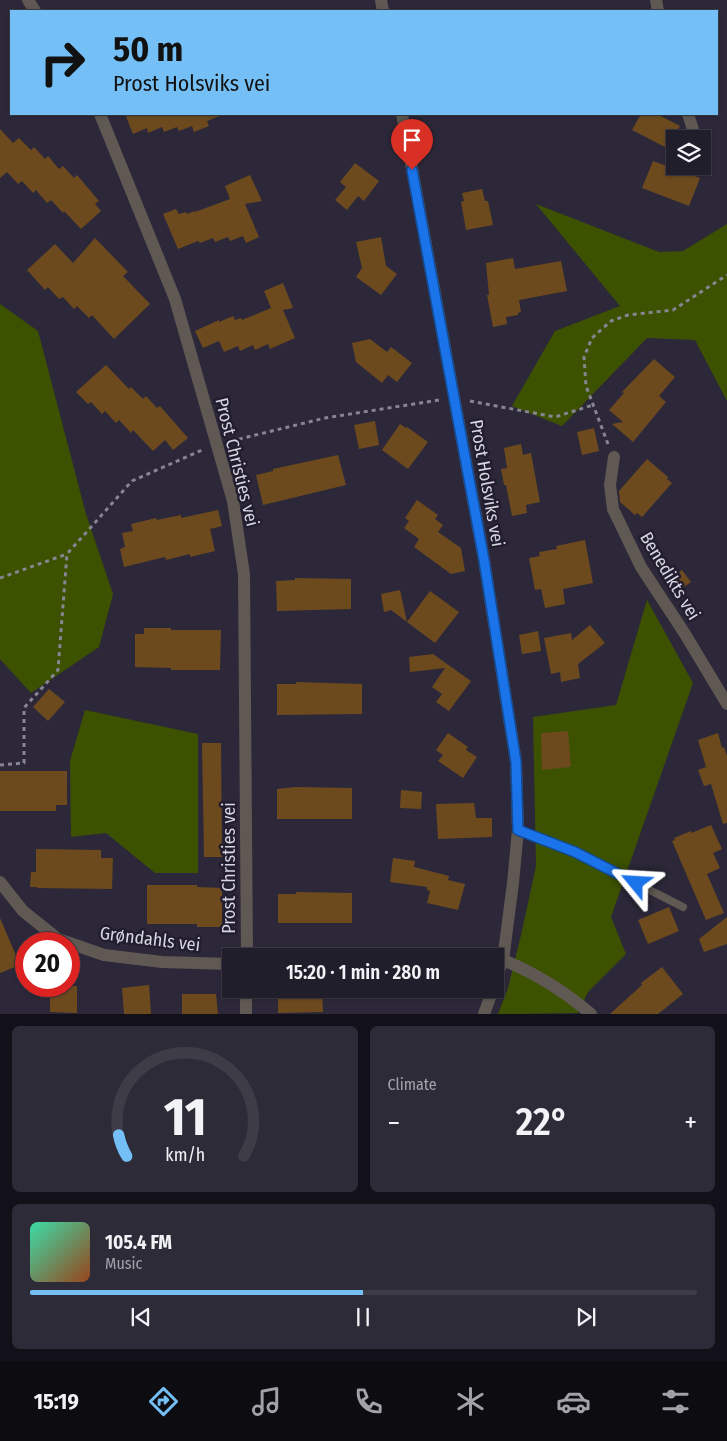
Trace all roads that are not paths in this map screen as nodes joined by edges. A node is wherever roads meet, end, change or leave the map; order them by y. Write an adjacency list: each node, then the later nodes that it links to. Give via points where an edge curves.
1 (100, 115): 10 (street, Prost Christies vei, via 175,299 233,501 244,574)
2 (402, 115): 7 (street, Prost Holsviks vei, via 484,560 516,762)
3 (688, 115): 4 (street)
4 (693, 130)
5 (614, 457): 6 (street, Benedikts vei, via 610,485 613,509 641,567)
6 (727, 704)
7 (518, 830): 9 (lane, via 575,852); 11 (street, Prost Holsviks vei)
8 (0, 882): 13 (street, Grøndahls vei, via 23,911 58,939 104,955 162,962)
9 (683, 907)
10 (247, 948)
11 (504, 952)
12 (504, 960): 18 (street, via 530,971)
13 (222, 964)
14 (246, 998): 16 (street)
15 (490, 998): 17 (street)
16 (246, 1014)
17 (484, 1014)
18 (591, 1014)

